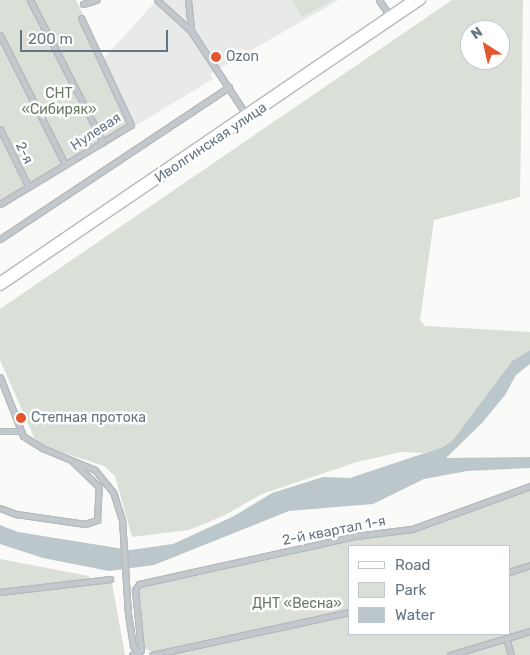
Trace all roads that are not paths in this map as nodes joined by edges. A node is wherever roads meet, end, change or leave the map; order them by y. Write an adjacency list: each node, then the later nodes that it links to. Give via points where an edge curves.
1 (30, 0): 16 (street)
2 (96, 0): 8 (street)
3 (156, 0): 11 (street)
4 (188, 0): 11 (street)
5 (379, 0): 9 (street)
6 (411, 0): 9 (main road, Иволгинская улица)
7 (421, 0): 22 (main road, Иволгинская улица)
8 (83, 4)
9 (389, 15): 14 (main road, Иволгинская улица)
10 (81, 18): 16 (street, Нулевая, via 132,125)
11 (192, 31): 13 (street)
12 (0, 35): 17 (street)
13 (229, 87): 14 (street); 20 (street)
14 (245, 113): 21 (main road, Иволгинская улица)
15 (0, 129): 18 (street, 2-я)
16 (102, 142): 17 (street, Нулевая)
17 (65, 164): 18 (street, Нулевая)
18 (28, 186): 19 (street, Нулевая)
19 (0, 204)
20 (0, 239)
21 (0, 280)
22 (0, 286)
23 (0, 377): 25 (street)
24 (0, 431): 25 (street)
25 (20, 431): 26 (street, via 32,443)
26 (71, 460): 28 (street, via 99,487 97,520 85,524 16,514); 36 (street, via 95,470 108,484 123,528 128,614)
27 (530, 486): 36 (street, 2-й квартал 1-я, via 412,529 354,536 139,584 136,590 141,650)
28 (0, 508)
29 (530, 566): 30 (street)
30 (510, 572)
31 (110, 579): 32 (street)
32 (0, 592)
33 (348, 612): 37 (street)
34 (530, 632): 35 (street)
35 (507, 641): 38 (street); 39 (street)
36 (136, 655)
37 (152, 655)
38 (450, 655)
39 (511, 655)

